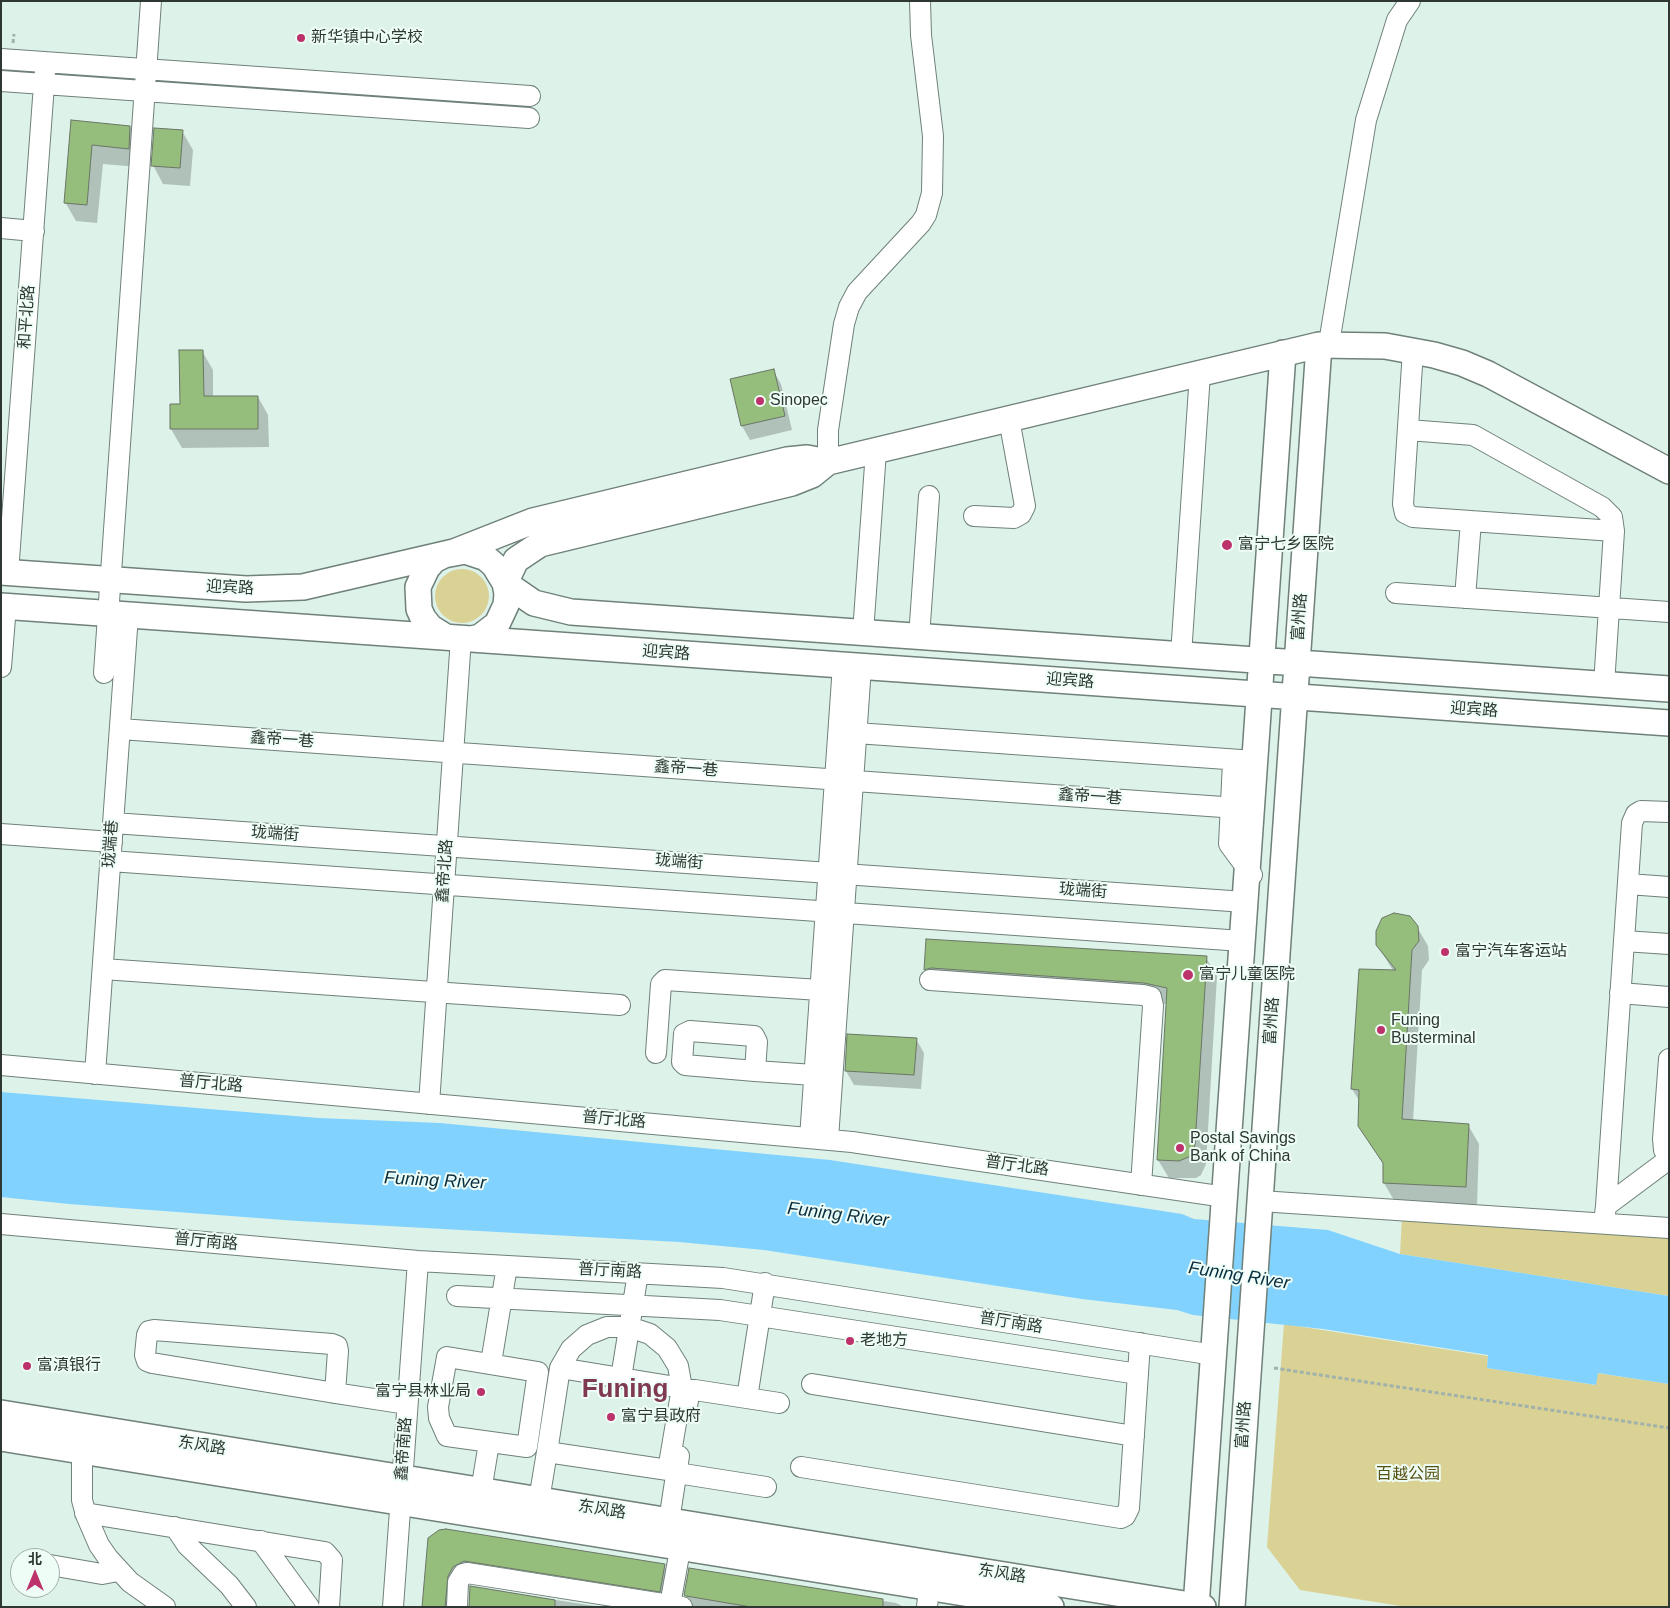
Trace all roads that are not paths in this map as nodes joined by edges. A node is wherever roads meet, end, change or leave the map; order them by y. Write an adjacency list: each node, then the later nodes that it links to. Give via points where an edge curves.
1 (151, 1): 42 (street)
2 (920, 1): 19 (street, via 933,136 932,193 921,223 857,292 849,307 828,430)
3 (1410, 1): 12 (street, via 1397,20 1366,120)
4 (1, 59): 5 (street)
5 (46, 62): 7 (street, 和平北路); 8 (street)
6 (1, 81): 7 (street)
7 (44, 84): 9 (street); 11 (street, 和平北路)
8 (530, 96)
9 (529, 118)
10 (1, 228): 11 (street)
11 (34, 231): 26 (street, 和平北路)
12 (1324, 341): 13 (main road); 14 (main road); 39 (main road, 富州路)
13 (1414, 350): 17 (street); 20 (main road, via 1488,374)
14 (1283, 353): 15 (main road); 38 (main road)
15 (1200, 373): 16 (main road); 37 (street)
16 (1009, 419): 18 (main road); 22 (street, via 1025,506 1014,518)
17 (1408, 430): 23 (street, via 1405,514); 24 (street, via 1477,437 1602,507 1612,517)
18 (876, 451): 19 (main road); 34 (street)
19 (828, 462): 25 (main road, via 807,458 787,460 561,514 533,521); 27 (main road, via 812,475 792,483 540,544 516,560)
20 (1669, 472)
21 (929, 496): 35 (street)
22 (974, 516)
23 (1471, 521): 24 (street); 29 (street)
24 (1614, 531): 31 (street)
25 (454, 552): 26 (main road, 迎宾路, via 321,584 284,589 246,590); 27 (main road, 迎宾路, via 470,552 486,558); 36 (main road, via 434,560 427,568 418,587 419,608 430,627)
26 (4, 573)
27 (505, 583): 34 (main road, 迎宾路, via 529,601 559,611); 36 (main road, via 506,604 489,631)
28 (1396, 593): 29 (street)
29 (1466, 598): 31 (street)
30 (3, 606): 33 (main road, 迎宾路); 41 (street)
31 (1609, 608): 32 (street); 43 (street)
32 (1669, 612)
33 (128, 615): 36 (main road, 迎宾路); 48 (street, 珑端巷)
34 (863, 633): 35 (main road, 迎宾路)
35 (919, 637): 37 (main road, 迎宾路)
36 (459, 638): 40 (main road, 迎宾路); 50 (street, 鑫帝北路)
37 (1181, 655): 38 (main road, 迎宾路)
38 (1262, 661): 39 (main road, 迎宾路); 45 (main road)
39 (1297, 663): 43 (main road, 迎宾路); 46 (main road, 富州路)
40 (852, 666): 45 (main road, 迎宾路); 49 (street); 52 (street)
41 (1, 667)
42 (104, 673)
43 (1604, 685): 44 (main road, 迎宾路)
44 (1669, 689)
45 (1259, 694): 46 (main road, 迎宾路); 51 (main road)
46 (1294, 697): 47 (main road, 迎宾路); 86 (main road, 富州路)
47 (1669, 723)
48 (120, 729): 50 (street, 鑫帝一巷); 56 (street, 珑端巷)
49 (856, 733): 51 (street); 52 (street)
50 (453, 752): 52 (street, 鑫帝一巷); 57 (street, 鑫帝北路)
51 (1244, 762): 53 (main road); 59 (street, via 1229,844)
52 (844, 780): 53 (street, 鑫帝一巷); 58 (street)
53 (1251, 809): 63 (main road)
54 (1669, 812): 61 (street, via 1641,811 1633,818)
55 (1, 834): 56 (street, 珑端街)
56 (112, 842): 57 (street, 珑端街); 60 (street, 珑端街); 68 (street, 珑端巷)
57 (446, 846): 58 (street, 珑端街); 60 (street, 鑫帝北路)
58 (837, 874): 63 (street, 珑端街); 64 (street)
59 (1252, 876)
60 (444, 884): 64 (street, 珑端街); 71 (street, 鑫帝北路)
61 (1628, 884): 62 (street); 66 (street)
62 (1669, 887)
63 (1245, 902): 65 (main road)
64 (835, 912): 65 (street, 珑端街); 70 (street); 82 (street)
65 (1242, 940): 85 (main road)
66 (1624, 941): 67 (street); 72 (street)
67 (1669, 944)
68 (103, 969): 71 (street); 79 (street, 珑端巷)
69 (930, 980): 84 (street, via 1151,998)
70 (820, 990): 75 (street, via 665,980 661,984); 80 (street)
71 (436, 992): 74 (street); 81 (street, 鑫帝北路)
72 (1620, 994): 73 (street); 87 (street)
73 (1669, 997)
74 (620, 1005)
75 (656, 1053)
76 (1669, 1060): 83 (street, via 1663,1144)
77 (1, 1066): 79 (street, 普厅北路)
78 (756, 1070): 80 (street)
79 (95, 1074): 81 (street, 普厅北路)
80 (814, 1075): 82 (street)
81 (428, 1104): 82 (street, 普厅北路)
82 (819, 1138): 84 (street, 普厅北路)
83 (1669, 1158): 87 (street)
84 (1140, 1185): 85 (street, 普厅北路)
85 (1225, 1197): 100 (main road)
86 (1260, 1201): 87 (street); 140 (main road, 富州路)
87 (1605, 1215): 89 (street)
88 (1, 1224): 90 (street, 普厅南路)
89 (1669, 1228)
90 (418, 1261): 91 (street, 普厅南路); 110 (street, 鑫帝南路)
91 (507, 1266): 92 (street, 普厅南路); 95 (street)
92 (638, 1272): 93 (street, 普厅南路); 96 (street)
93 (765, 1283): 97 (street); 99 (street, 普厅南路)
94 (457, 1296): 95 (street)
95 (502, 1298): 96 (street); 101 (street)
96 (633, 1305): 97 (street); 98 (street)
97 (760, 1315): 103 (street); 108 (street)
98 (629, 1327): 102 (street, via 608,1327 587,1335 571,1349); 104 (street); 106 (street, via 650,1334 667,1348 678,1366)
99 (1140, 1343): 100 (street, 普厅南路); 103 (street)
100 (1214, 1355): 132 (main road)
101 (491, 1363): 114 (street, via 534,1370 539,1376 526,1447); 114 (street, via 447,1357 438,1407 447,1436)
102 (560, 1368): 104 (street); 116 (street)
103 (1138, 1374): 112 (street)
104 (621, 1378): 106 (street)
105 (812, 1384): 112 (street)
106 (682, 1388): 116 (street, via 668,1470)
107 (335, 1393): 107 (street, via 152,1363 145,1355 147,1335 149,1330 154,1330 332,1344 338,1351); 110 (street)
108 (747, 1398): 109 (street); 118 (street, via 691,1390)
109 (779, 1403)
110 (408, 1404): 120 (street, 鑫帝南路)
111 (1, 1414): 120 (main road, 东风路)
112 (1134, 1436): 117 (street, via 1129,1508 1122,1518)
113 (1, 1438): 115 (main road, 东风路)
114 (489, 1443): 121 (street)
115 (82, 1451): 120 (main road, 东风路); 123 (street, via 80,1483)
116 (547, 1452): 122 (street)
117 (801, 1467)
118 (677, 1473): 119 (street); 125 (street)
119 (766, 1487)
120 (402, 1490): 121 (main road, 东风路); 125 (main road, 东风路); 137 (street, 鑫帝南路)
121 (481, 1491): 122 (main road, 东风路)
122 (539, 1500): 125 (main road, 东风路)
123 (85, 1513): 124 (street); 128 (street, via 99,1545)
124 (175, 1527): 126 (street); 134 (street, via 187,1546 229,1585)
125 (678, 1530): 129 (main road, 东风路); 131 (street); 132 (main road, 东风路)
126 (261, 1541): 135 (street); 136 (street, via 320,1550 330,1556)
127 (60, 1567): 128 (street, via 102,1574)
128 (118, 1571): 133 (street)
129 (928, 1597): 139 (main road, 东风路)
130 (574, 1598): 131 (street); 138 (street, via 467,1573 458,1582)
131 (676, 1606)
132 (1199, 1606)
133 (166, 1607)
134 (246, 1607)
135 (309, 1607)
136 (329, 1607)
137 (394, 1607)
138 (457, 1607)
139 (1051, 1607)
140 (1232, 1607)

